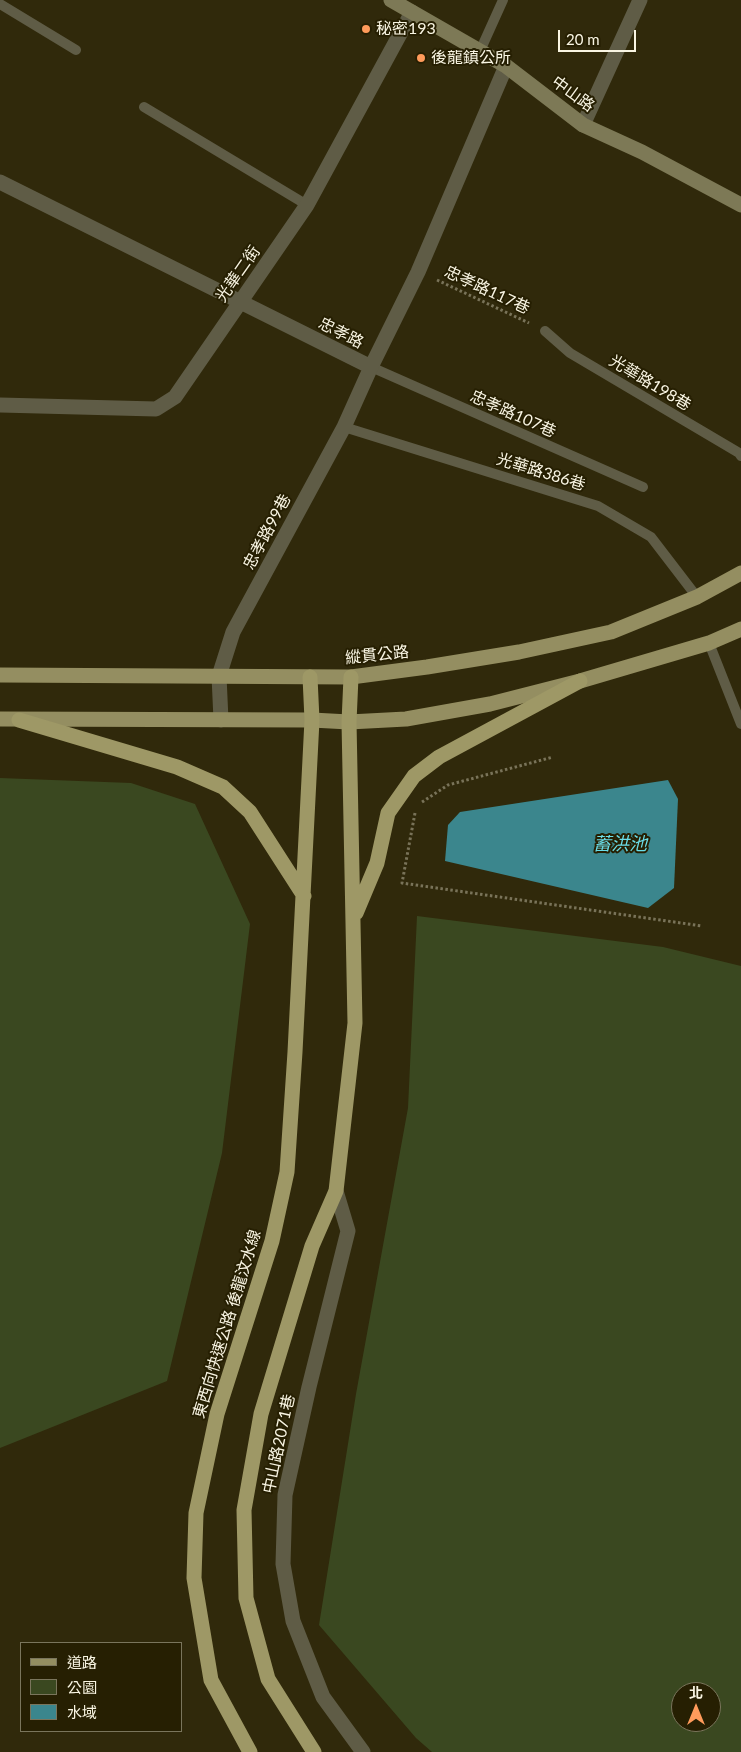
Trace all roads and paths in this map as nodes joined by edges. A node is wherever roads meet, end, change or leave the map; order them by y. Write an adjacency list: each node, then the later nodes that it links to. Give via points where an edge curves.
1 (391, 0): 5 (main road, 中山路)
2 (503, 0): 7 (lane)
3 (640, 0): 10 (street)
4 (0, 4): 6 (lane)
5 (412, 12): 7 (main road, 中山路); 12 (street, 光華二街)
6 (76, 50)
7 (480, 50): 8 (main road, 中山路)
8 (506, 66): 10 (main road, 中山路); 14 (street, 忠孝路)
9 (144, 107): 12 (lane)
10 (583, 124): 13 (main road, 中山路)
11 (0, 182): 15 (street, 忠孝路)
12 (307, 205): 15 (street, 光華二街)
13 (741, 205)
14 (418, 272): 16 (path, 忠孝路117巷); 17 (street, 忠孝路)
15 (240, 301): 17 (street, 忠孝路); 18 (street, 光華二街, via 175,397 156,409)
16 (545, 331): 20 (lane, 光華路198巷, via 570,353)
17 (371, 368): 19 (street, 忠孝路99巷); 21 (lane, 忠孝路107巷)
18 (0, 405)
19 (344, 427): 23 (lane, 光華路386巷, via 598,506 651,537); 27 (street, 忠孝路99巷, via 233,632)
20 (741, 456)
21 (643, 487)
22 (741, 573): 23 (main road, 縱貫公路)
23 (697, 597): 29 (main road, 縱貫公路, via 610,632 519,652)
24 (741, 629): 25 (main road)
25 (709, 643): 30 (main road); 36 (lane)
26 (0, 675): 27 (main road, 縱貫公路)
27 (219, 676): 28 (main road, 縱貫公路); 33 (street, 忠孝路99巷)
28 (310, 677): 29 (main road, 縱貫公路); 34 (highway, 東西向快速公路 後龍汶水線)
29 (351, 677): 35 (highway)
30 (580, 681): 35 (main road, via 490,704 424,716); 39 (highway, via 439,757 414,776 388,812 377,863)
31 (0, 720): 32 (main road)
32 (19, 720): 33 (main road); 38 (highway, via 177,766 222,787 250,812)
33 (221, 720): 34 (main road)
34 (312, 720): 35 (main road); 38 (highway, 東西向快速公路 後龍汶水線)
35 (349, 722): 39 (highway)
36 (741, 724)
37 (553, 757): 40 (path, via 448,785 416,806 402,884)
38 (304, 896): 42 (highway, 東西向快速公路 後龍汶水線, via 287,1172 272,1241 217,1414 196,1514 194,1578 211,1680)
39 (354, 919): 41 (highway, via 355,1023)
40 (702, 926)
41 (336, 1191): 43 (highway, via 312,1246 261,1414 244,1510 246,1598 268,1679); 44 (street, 中山路2071巷, via 348,1231 285,1495 283,1564 293,1621 323,1697)
42 (250, 1752)
43 (314, 1752)
44 (363, 1752)

